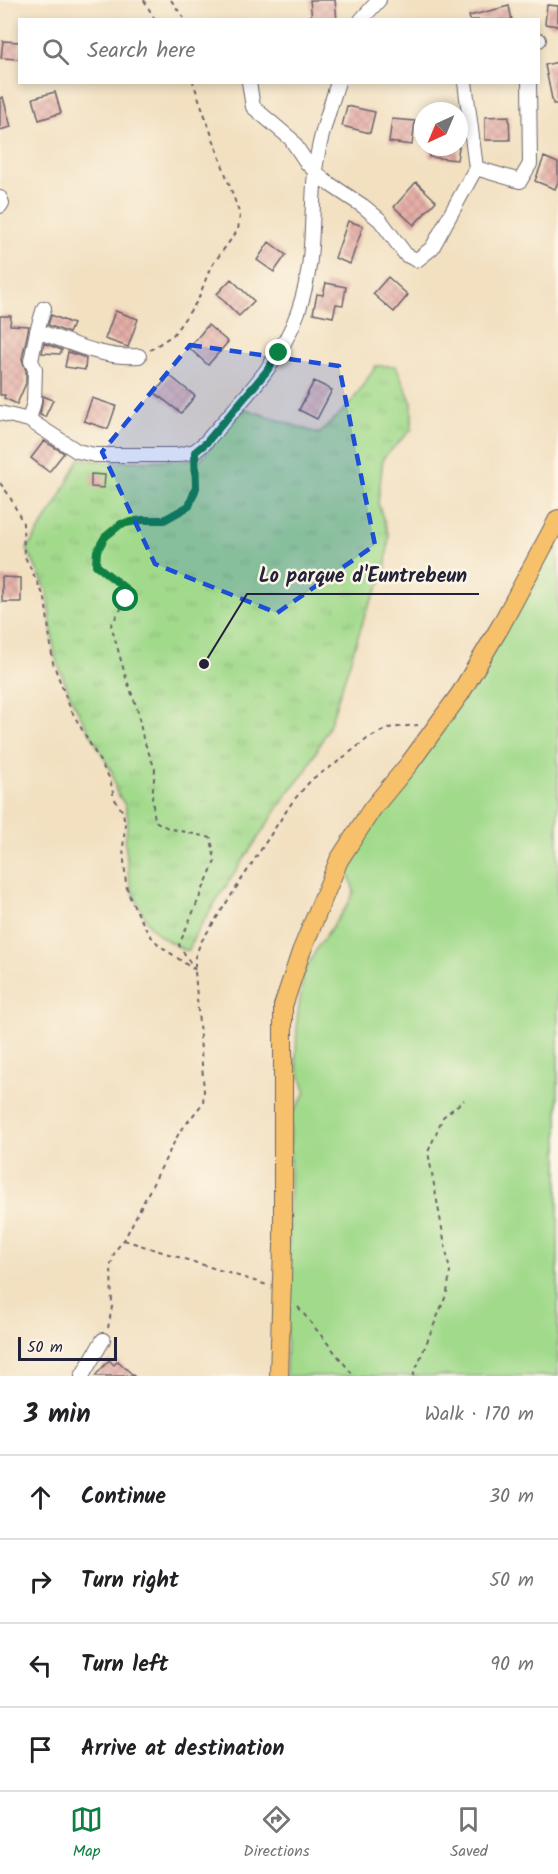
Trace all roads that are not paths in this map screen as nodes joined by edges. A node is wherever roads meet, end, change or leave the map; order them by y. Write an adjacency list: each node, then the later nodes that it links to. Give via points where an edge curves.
1 (377, 1): 2 (street)
2 (363, 18)
3 (249, 84): 8 (street, via 253,107 291,139)
4 (337, 84): 8 (street)
5 (465, 84): 7 (street)
6 (529, 84): 7 (street, via 530,164 520,181)
7 (476, 168): 8 (street, via 432,248 417,260 406,255 380,220)
8 (315, 170): 15 (street, via 310,268 297,313 266,372 206,443 195,452 178,455 95,455 76,451)
9 (0, 198): 10 (street)
10 (0, 206)
11 (44, 308): 12 (street)
12 (37, 331): 13 (street, via 103,354); 15 (street, via 31,361 35,369 34,402)
13 (140, 356)
14 (0, 413): 15 (street)
15 (29, 420)
16 (558, 519): 19 (main road, via 460,694 339,860 283,1006)
17 (103, 1340): 18 (street)
18 (82, 1376)
19 (279, 1376)

